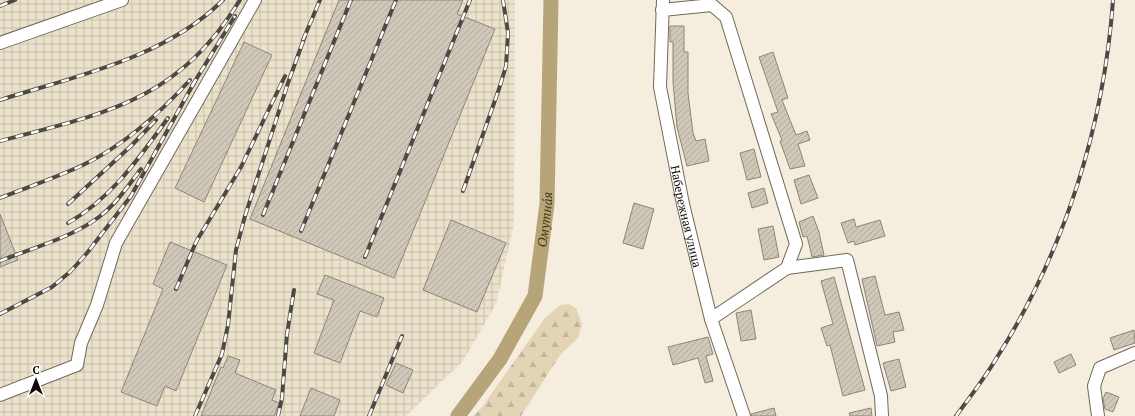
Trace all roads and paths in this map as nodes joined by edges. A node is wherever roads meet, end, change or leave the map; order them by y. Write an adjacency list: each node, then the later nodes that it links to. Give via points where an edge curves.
1 (122, 0): 4 (street)
2 (255, 0): 8 (street, via 116,244 97,306 81,343 77,365)
3 (662, 5): 5 (street, via 712,5 726,17 796,244); 6 (street, Набережная улица, via 660,87 683,204)
4 (0, 43)
5 (787, 268): 6 (street); 10 (street, via 847,260 881,396)
6 (711, 318): 9 (street, Набережная улица)
7 (1135, 353): 11 (street, via 1100,368 1094,386)
8 (0, 395)
9 (744, 416)
10 (882, 416)
11 (1098, 416)

